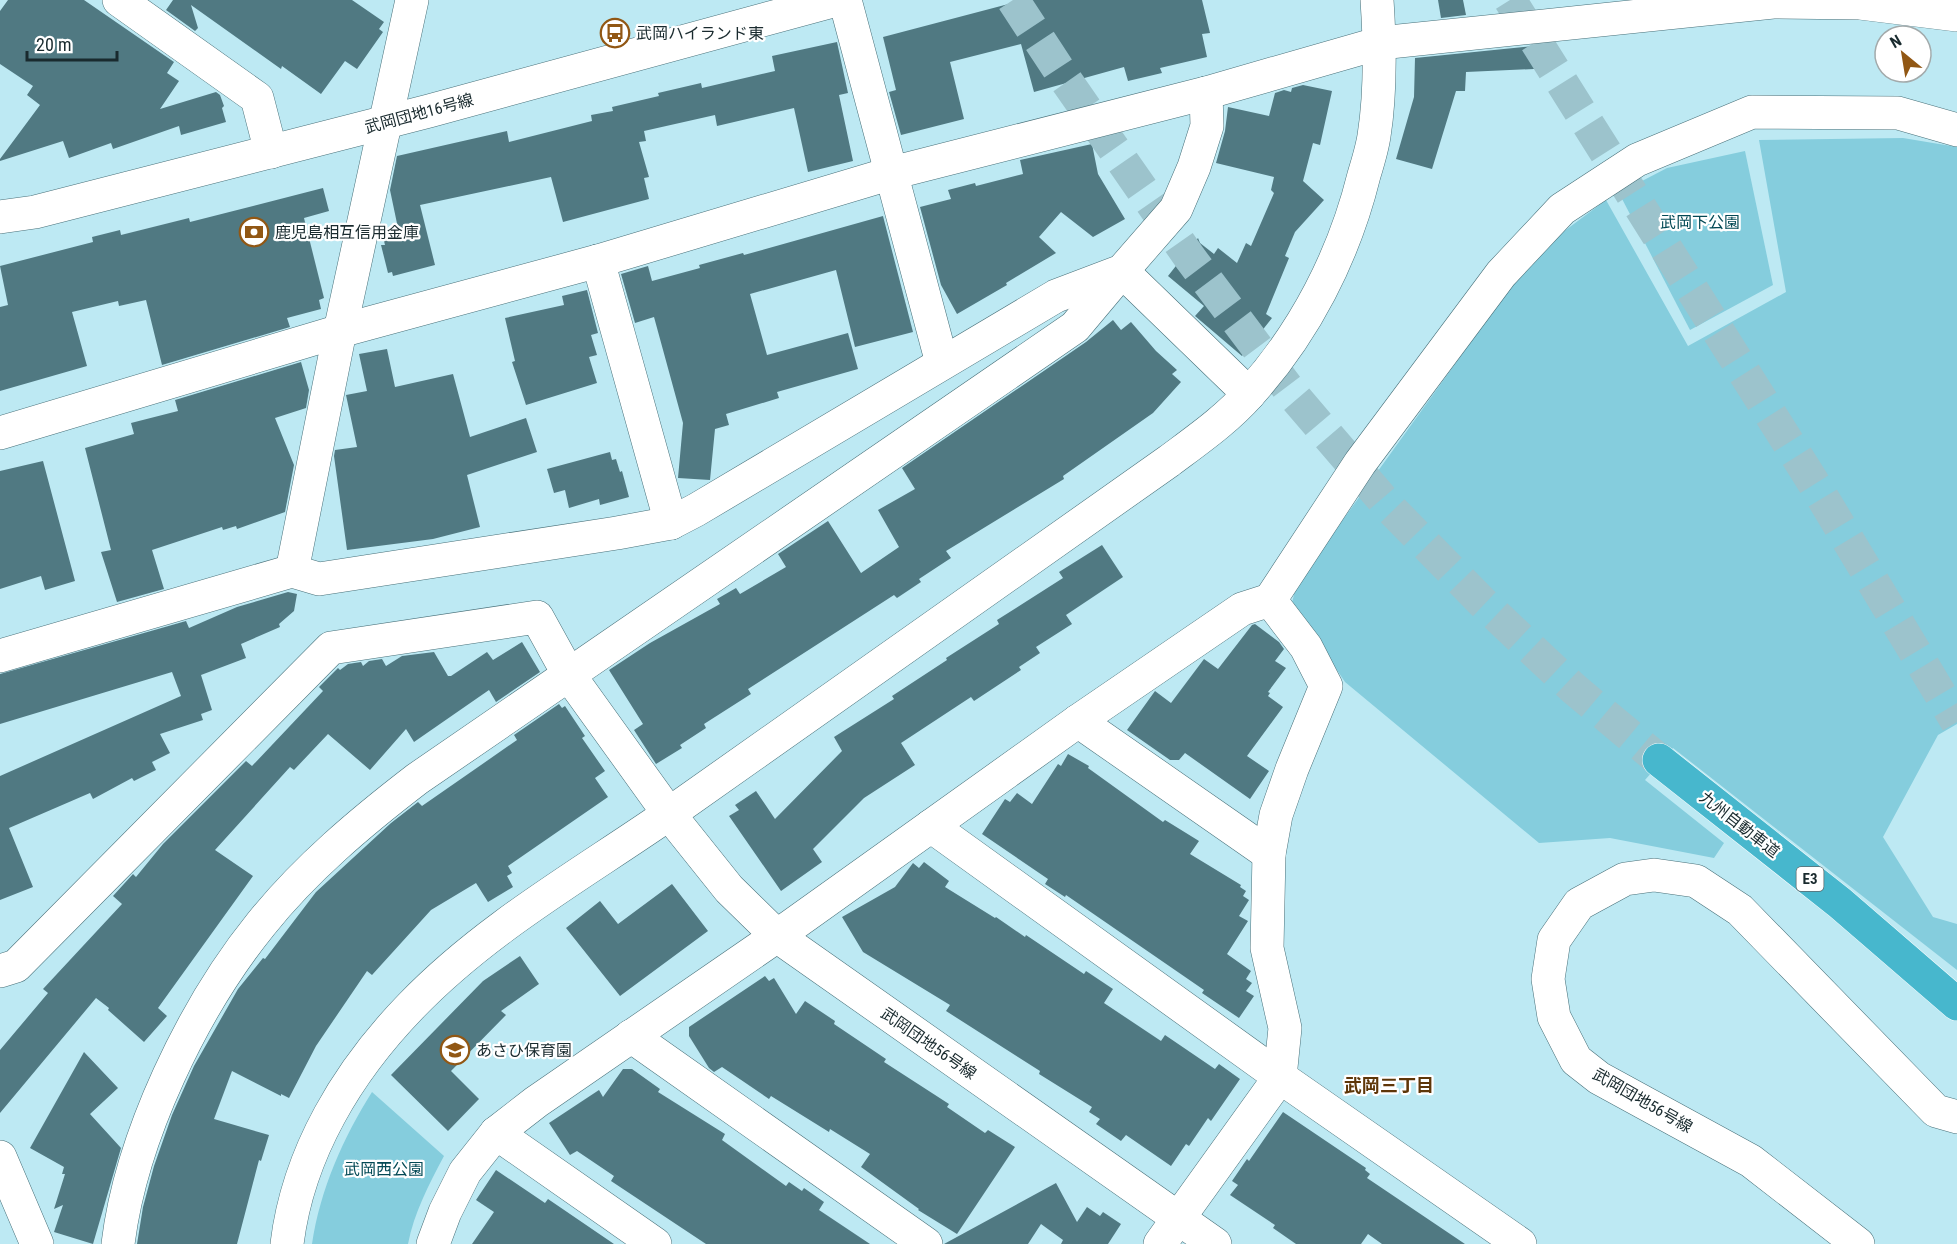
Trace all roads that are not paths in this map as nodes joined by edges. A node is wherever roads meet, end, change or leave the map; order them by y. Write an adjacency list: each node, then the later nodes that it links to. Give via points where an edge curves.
1 (118, 0): 12 (street, via 257,98)
2 (836, 0): 10 (street, 武岡団地16号線)
3 (845, 0): 13 (street)
4 (1377, 0): 8 (street)
5 (1861, 2): 7 (street); 8 (street, via 1773,2)
6 (404, 4): 10 (street)
7 (1957, 15)
8 (1380, 43): 9 (street); 19 (street, via 1374,136 1358,202 1335,265 1298,331)
9 (1206, 93): 13 (street); 16 (street, via 1207,126 1176,209)
10 (385, 123): 12 (street, 武岡団地16号線); 17 (street)
11 (1957, 130): 23 (street, via 1898,113 1752,112 1637,160 1562,209 1501,274 1416,387 1360,463)
12 (271, 152): 14 (street, 武岡団地16号線, via 35,212)
13 (892, 173): 15 (street); 18 (street)
14 (0, 217)
15 (598, 261): 17 (street); 21 (street)
16 (1122, 271): 18 (street, via 1056,296); 19 (street); 25 (street, via 1075,327)
17 (340, 331): 20 (street); 22 (street)
18 (942, 363): 21 (street)
19 (1249, 394): 28 (street, via 1169,461)
20 (0, 433)
21 (671, 523): 22 (street, via 319,579)
22 (292, 571): 24 (street)
23 (1270, 600): 26 (street, via 1242,609); 30 (street, via 1306,647 1326,686 1276,815)
24 (0, 656)
25 (569, 675): 28 (street, 武岡団地56号線); 33 (street, 武岡団地56号線, via 537,617 331,648 16,966); 43 (street, via 370,815 261,924 219,984 162,1090 121,1215)
26 (1078, 722): 29 (street); 30 (street)
27 (1659, 760): 31 (highway, 九州自動車道 / E3)
28 (669, 814): 32 (street, 武岡団地56号線, via 729,889); 44 (street, via 526,909 461,959 378,1042 321,1128 289,1224)
29 (931, 826): 32 (street); 37 (street)
30 (1269, 854): 37 (street, via 1267,948 1285,1028)
31 (1840, 903): 34 (highway, 九州自動車道 / E3); 35 (highway)
32 (777, 936): 36 (street); 41 (street, 武岡団地56号線)
33 (0, 971)
34 (1957, 1004)
35 (1957, 1017)
36 (631, 1036): 39 (street); 47 (street)
37 (1280, 1077): 41 (street); 49 (street)
38 (1957, 1117): 50 (street, 武岡団地56号線, via 1935,1111 1740,910 1696,881 1654,875 1625,879 1579,903 1554,940 1548,979 1554,1017 1576,1060 1599,1078 1751,1161)
39 (496, 1133): 45 (street, via 465,1172); 46 (street)
40 (0, 1157): 42 (street)
41 (1169, 1231): 48 (street, 武岡団地56号線)
42 (37, 1244)
43 (118, 1244)
44 (287, 1244)
45 (433, 1244)
46 (655, 1244)
47 (926, 1244)
48 (1215, 1244)
49 (1520, 1244)
50 (1858, 1244)

